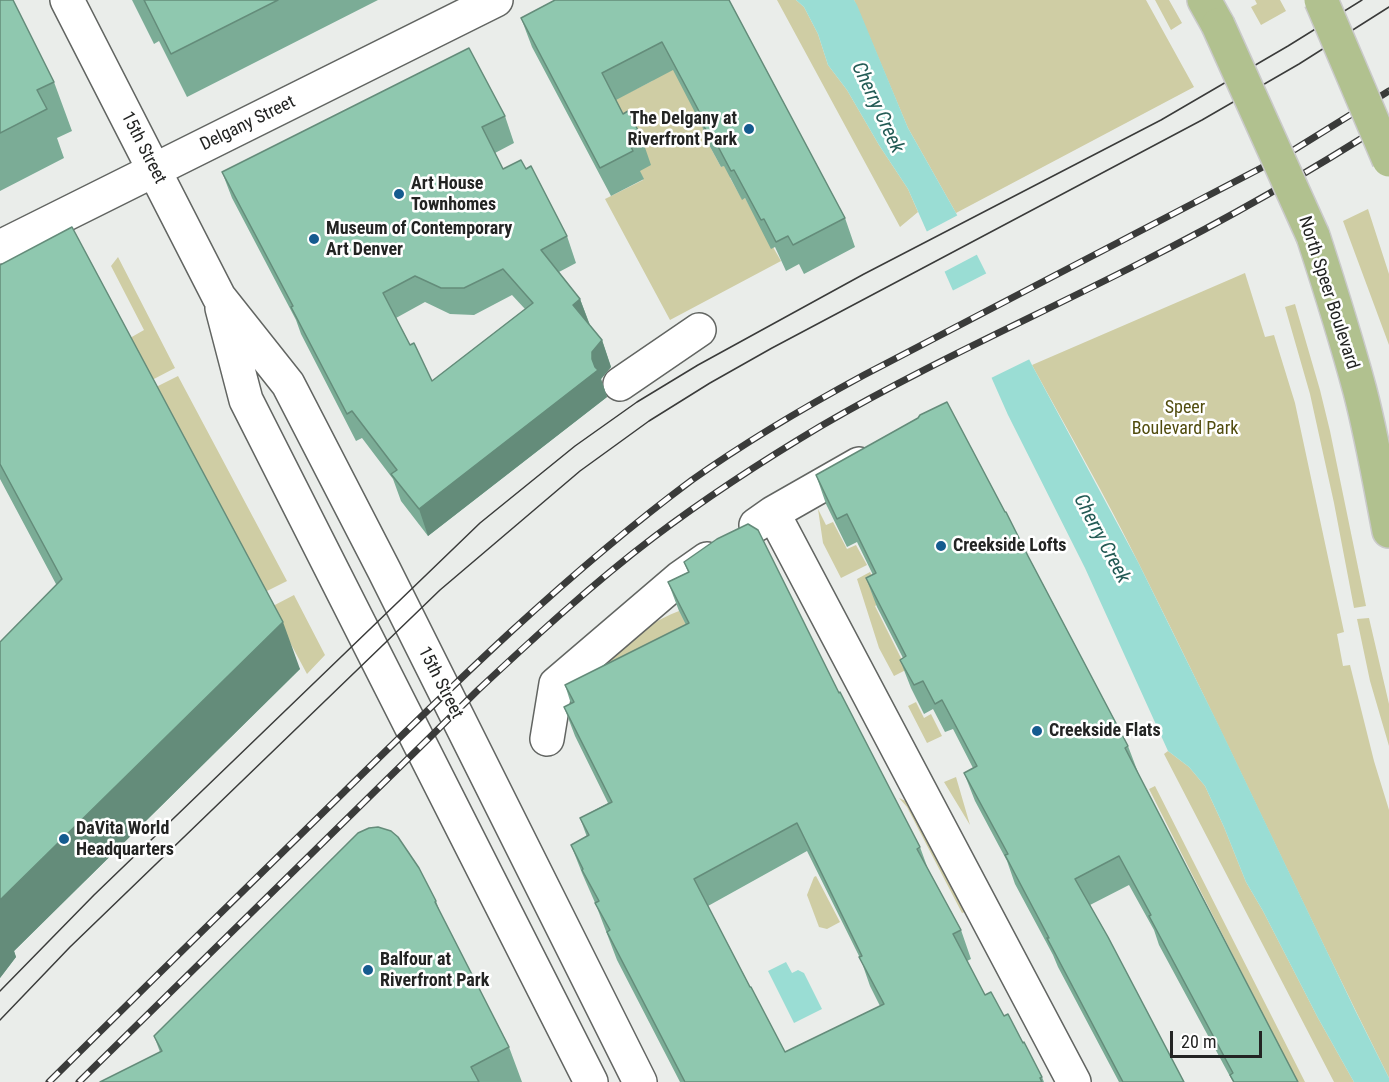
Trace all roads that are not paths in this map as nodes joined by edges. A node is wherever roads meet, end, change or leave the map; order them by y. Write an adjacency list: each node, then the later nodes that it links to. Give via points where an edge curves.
1 (67, 0): 6 (main road, 15th Street)
2 (496, 0): 6 (main road, Delgany Street)
3 (1321, 0): 5 (main road, bridge)
4 (1211, 13): 13 (main road, North Speer Boulevard, bridge, via 1313,236 1360,392)
5 (1389, 160)
6 (154, 171): 7 (main road, Delgany Street); 8 (main road, 15th Street)
7 (0, 247)
8 (219, 297): 15 (main road, 15th Street, via 246,400); 16 (main road, 15th Street, via 288,384)
9 (699, 330): 10 (main road)
10 (620, 384)
11 (887, 448): 12 (main road)
12 (773, 513): 14 (main road, via 680,578 556,684); 17 (main road)
13 (1389, 531)
14 (547, 739)
15 (591, 1082)
16 (640, 1082)
17 (1074, 1082)

